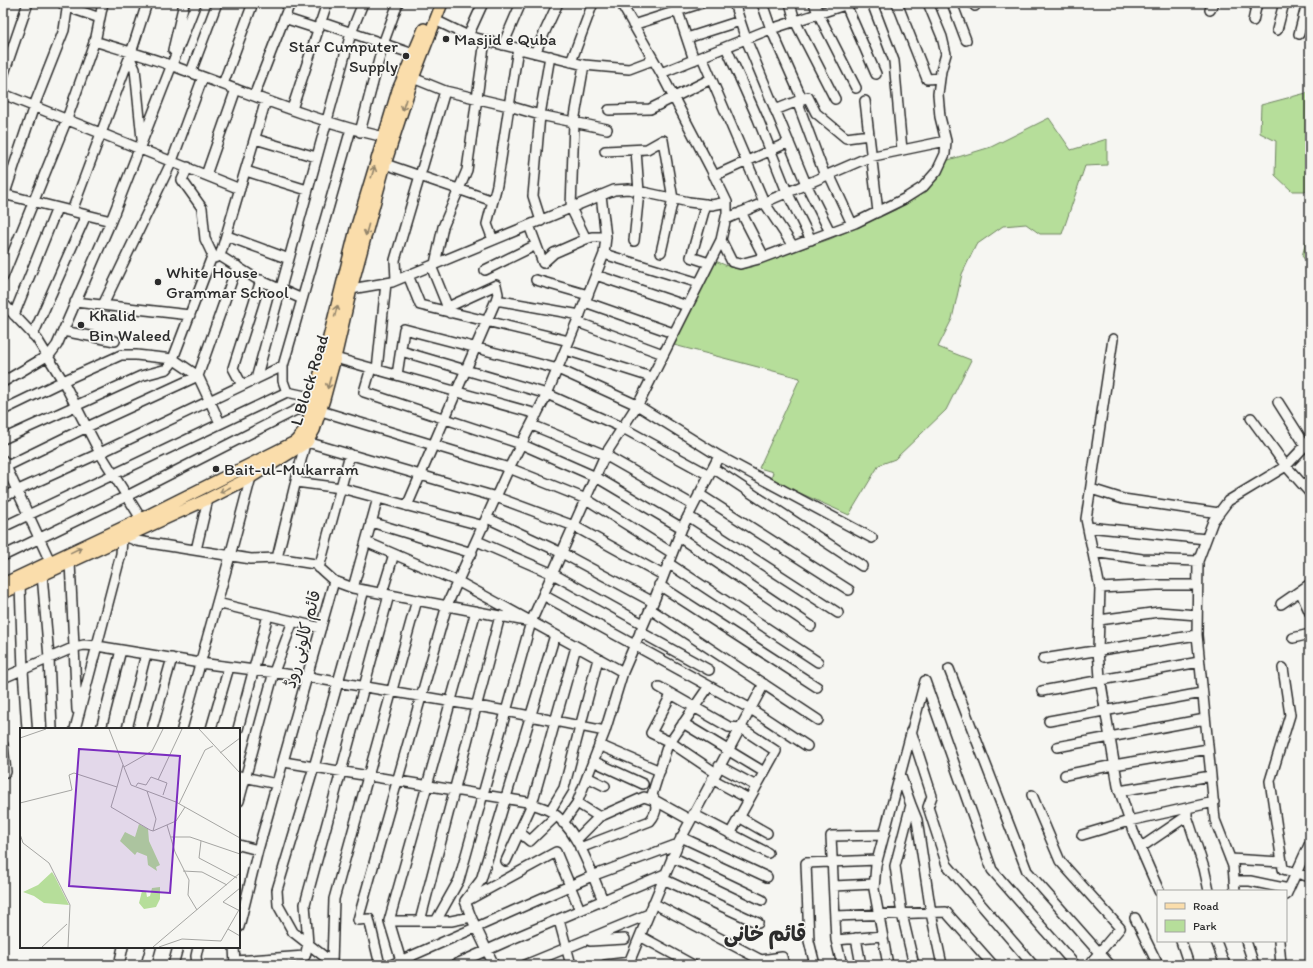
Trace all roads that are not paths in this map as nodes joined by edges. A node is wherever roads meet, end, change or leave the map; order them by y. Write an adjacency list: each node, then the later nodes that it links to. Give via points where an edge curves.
1 (28, 3): 70 (street)
2 (103, 3): 36 (street)
3 (147, 3): 59 (street)
4 (184, 3): 65 (street)
5 (196, 3): 65 (street)
6 (217, 3): 67 (street)
7 (253, 3): 75 (street)
8 (290, 3): 37 (street)
9 (327, 3): 42 (street)
10 (363, 3): 46 (street)
11 (398, 3): 54 (street)
12 (435, 3): 60 (main road, L Block Road)
13 (442, 3): 38 (main road, L Block Road)
14 (483, 3): 48 (street)
15 (521, 3): 55 (street)
16 (558, 3): 58 (street)
17 (593, 3): 64 (street)
18 (622, 3): 43 (street)
19 (702, 3): 34 (street)
20 (734, 3): 40 (street)
21 (762, 3): 44 (street)
22 (790, 3): 41 (street)
23 (814, 3): 35 (street)
24 (872, 3): 108 (street, via 894,61)
25 (897, 3): 73 (street, via 927,79)
26 (928, 3): 73 (street, via 946,54)
27 (952, 3): 52 (street)
28 (1258, 3): 39 (street)
29 (1284, 3): 45 (street)
30 (1307, 3): 47 (street)
31 (66, 4): 36 (street); 87 (street, via 64,30)
32 (849, 4): 33 (street); 69 (street)
33 (836, 5): 35 (street)
34 (676, 7): 43 (street); 49 (street)
35 (818, 13): 41 (street); 76 (street)
36 (100, 18): 53 (street)
37 (284, 18): 42 (street); 80 (street)
38 (435, 20): 48 (street); 60 (main road, L Block Road)
39 (1253, 20)
40 (740, 21): 49 (street); 50 (street)
41 (795, 21): 44 (street); 83 (street)
42 (319, 26): 46 (street); 89 (street)
43 (634, 26): 63 (street)
44 (771, 29): 50 (street); 85 (street)
45 (1277, 30)
46 (351, 33): 54 (street); 94 (street)
47 (1299, 34)
48 (468, 36): 51 (street)
49 (687, 38): 62 (street)
50 (746, 39): 56 (street); 91 (street)
51 (485, 40): 55 (street); 81 (street)
52 (966, 40)
53 (94, 41): 59 (street); 93 (street)
54 (383, 44): 60 (street); 98 (street)
55 (503, 45): 57 (street)
56 (726, 47): 62 (street); 107 (street)
57 (518, 48): 58 (street); 88 (street)
58 (535, 53): 61 (street)
59 (130, 55): 65 (street); 99 (street); 105 (street, via 134,70)
60 (417, 55): 72 (main road, L Block Road); 101 (main road, L Block Road, via 398,90)
61 (550, 56): 64 (street); 92 (street)
62 (698, 58): 68 (street); 74 (street)
63 (653, 60): 66 (street, via 629,69); 68 (street)
64 (571, 62): 66 (street)
65 (171, 65): 67 (street); 105 (street)
66 (584, 65): 95 (street)
67 (191, 72): 71 (street)
68 (661, 73): 82 (street)
69 (876, 74)
70 (3, 76)
71 (203, 77): 75 (street); 112 (street)
72 (413, 78): 78 (street); 114 (main road, L Block Road, one-way to 114)
73 (940, 78): 103 (street, via 940,117)
74 (711, 79): 82 (street); 113 (street)
75 (223, 84): 77 (street)
76 (856, 88)
77 (236, 89): 80 (street); 117 (street)
78 (445, 91): 81 (street); 119 (street)
79 (3, 94): 87 (street)
80 (254, 96): 84 (street)
81 (477, 98): 88 (street); 123 (street, via 467,170)
82 (674, 98): 90 (street, via 650,109); 120 (street)
83 (835, 99)
84 (266, 100): 89 (street); 102 (street)
85 (799, 100): 91 (street); 100 (street, via 808,97 816,113 846,138); 118 (street)
86 (865, 101): 100 (street)
87 (34, 106): 93 (street); 128 (street)
88 (509, 106): 92 (street); 130 (street)
89 (292, 109): 94 (street)
90 (609, 110)
91 (775, 110): 104 (street)
92 (540, 115): 95 (street); 142 (street, via 533,196)
93 (67, 119): 99 (street); 131 (street)
94 (326, 121): 96 (street); 111 (street)
95 (574, 122): 97 (street); 136 (street)
96 (350, 129): 98 (street); 175 (street)
97 (607, 129)
98 (360, 132): 101 (street)
99 (101, 133): 105 (street); 137 (street)
100 (869, 135): 110 (street)
101 (384, 137): 213 (main road, L Block Road, one-way to 101, via 356,229)
102 (255, 139): 111 (street); 116 (street)
103 (946, 141): 108 (street); 139 (street, via 945,154 937,171 923,187)
104 (789, 142): 107 (street); 121 (street)
105 (140, 144): 112 (street); 143 (street)
106 (636, 150): 109 (street); 125 (street); 129 (street, via 647,149 664,140)
107 (771, 150): 113 (street); 126 (street)
108 (902, 150): 110 (street)
109 (604, 151)
110 (872, 156): 118 (street); 139 (street)
111 (316, 157): 124 (street)
112 (172, 161): 115 (street); 179 (street)
113 (746, 161): 120 (street); 133 (street)
114 (385, 164): 119 (street); 173 (main road, L Block Road, one-way to 173)
115 (188, 168): 117 (street); 158 (street, via 182,180 202,208 205,239)
116 (246, 171): 122 (street); 124 (street)
117 (206, 175): 122 (street)
118 (827, 175): 121 (street); 144 (street)
119 (421, 176): 123 (street); 170 (street, via 395,260)
120 (714, 176): 132 (street)
121 (806, 184): 126 (street); 146 (street)
122 (240, 189): 147 (street)
123 (459, 189): 130 (street); 162 (street, via 443,227)
124 (307, 190): 160 (street)
125 (639, 192): 127 (street, via 629,189 614,190); 129 (street); 153 (street)
126 (787, 192): 133 (street); 152 (street)
127 (601, 195): 136 (street); 148 (street)
128 (3, 196): 131 (street)
129 (673, 199): 134 (street); 156 (street)
130 (492, 201): 150 (street, via 487,224)
131 (34, 202): 135 (street); 167 (street)
132 (727, 202): 134 (street); 141 (street)
133 (764, 202): 138 (street); 155 (street)
134 (706, 204): 161 (street, via 691,257)
135 (57, 208): 137 (street); 182 (street)
136 (571, 208): 142 (street); 149 (street)
137 (72, 211): 140 (street)
138 (741, 212): 141 (street); 159 (street)
139 (878, 212): 144 (street)
140 (86, 214): 143 (street); 188 (street)
141 (726, 219): 151 (street)
142 (541, 220): 145 (street)
143 (111, 221): 177 (street)
144 (852, 224): 146 (street)
145 (529, 225): 150 (street); 154 (street)
146 (830, 232): 152 (street)
147 (226, 236): 158 (street); 160 (street)
148 (606, 237): 149 (street); 157 (street)
149 (586, 239): 154 (street, via 554,253 543,263)
150 (493, 240): 162 (street)
151 (721, 240): 159 (street, via 732,262 740,264); 161 (street)
152 (811, 240): 155 (street)
153 (634, 241)
154 (536, 245): 164 (street)
155 (793, 246): 159 (street)
156 (661, 252)
157 (604, 254): 166 (street); 171 (street)
158 (217, 257): 163 (street); 183 (street, via 211,259)
159 (764, 257)
160 (289, 259): 172 (street)
161 (709, 264): 171 (street)
162 (433, 265): 165 (street); 181 (street)
163 (237, 266): 168 (street); 204 (street)
164 (485, 270)
165 (408, 275): 170 (street); 181 (street, via 420,305)
166 (596, 275): 174 (street); 180 (street)
167 (3, 277)
168 (261, 280): 172 (street); 209 (street, via 233,368)
169 (536, 280): 174 (street)
170 (391, 282): 173 (street); 200 (street)
171 (699, 283): 180 (street)
172 (280, 289): 175 (street); 206 (street)
173 (351, 289): 197 (main road, L Block Road)
174 (587, 298): 184 (street); 187 (street)
175 (302, 299): 199 (street)
176 (496, 300): 181 (street, via 496,285); 184 (street); 185 (street)
177 (75, 302): 179 (street); 186 (street)
178 (3, 303): 182 (street)
179 (103, 305): 183 (street)
180 (687, 306): 187 (street)
181 (449, 310): 185 (street)
182 (14, 315): 188 (street)
183 (190, 315): 198 (street)
184 (579, 318): 191 (street); 195 (street)
185 (486, 321): 191 (street); 192 (street)
186 (63, 331): 190 (street); 196 (street, via 57,345)
187 (673, 333): 195 (street)
188 (33, 335): 196 (street)
189 (1113, 339): 246 (street)
190 (115, 341)
191 (569, 341): 193 (street)
192 (475, 347): 194 (street, via 404,329); 201 (street); 202 (street)
193 (566, 350): 201 (street); 205 (street)
194 (401, 351): 202 (street); 203 (street)
195 (662, 354): 205 (street)
196 (47, 357): 207 (street); 208 (street)
197 (335, 358): 200 (street); 219 (main road, L Block Road, one-way to 219)
198 (173, 359): 204 (street); 207 (street, via 121,355); 216 (street, via 167,369 141,376)
199 (283, 366): 206 (street); 210 (street, via 283,381)
200 (374, 369): 203 (street); 222 (street, via 364,392)
201 (558, 369): 212 (street); 217 (street)
202 (465, 370): 211 (street); 212 (street)
203 (397, 375): 211 (street)
204 (198, 376): 214 (street); 225 (street)
205 (651, 377): 217 (street)
206 (256, 378): 209 (street)
207 (63, 381): 216 (street); 218 (street)
208 (3, 382)
209 (242, 385): 214 (street)
210 (287, 392): 213 (street); 223 (street)
211 (456, 392): 220 (street); 222 (street)
212 (547, 394): 220 (street); 226 (street)
213 (315, 398): 219 (main road, L Block Road)
214 (210, 401): 223 (street); 232 (street)
215 (1278, 402): 231 (street)
216 (75, 405): 225 (street); 227 (street)
217 (637, 405): 226 (street); 235 (street)
218 (3, 410)
219 (316, 411): 228 (main road, L Block Road); 230 (street); 250 (street, via 296,410); 263 (main road, L Block Road, via 295,442)
220 (537, 414): 224 (street)
221 (1252, 418): 237 (street)
222 (444, 419): 229 (street); 230 (street)
223 (220, 423): 240 (street)
224 (532, 425): 229 (street); 234 (street)
225 (87, 427): 232 (street); 236 (street)
226 (623, 428): 234 (street); 239 (street)
227 (3, 439)
228 (306, 443): 233 (street); 242 (main road, L Block Road); 244 (street)
229 (521, 444): 238 (street); 243 (street)
230 (433, 445): 238 (street); 241 (street)
231 (1308, 446): 237 (street)
232 (100, 453): 240 (street); 247 (street)
233 (350, 454): 241 (street); 245 (street)
234 (606, 455): 243 (street); 256 (street)
235 (719, 456): 239 (street); 270 (street)
236 (4, 465): 247 (street)
237 (1286, 466): 248 (street); 258 (street, via 1228,501)
238 (509, 468): 252 (street); 255 (street)
239 (711, 472): 249 (street); 287 (street)
240 (113, 474): 250 (street); 259 (street)
241 (420, 474): 252 (street); 257 (street)
242 (251, 477): 254 (main road, L Block Road, one-way to 254); 281 (street)
243 (596, 477): 255 (street); 267 (street)
244 (296, 482): 245 (street); 282 (street)
245 (341, 488): 253 (street); 288 (street)
246 (1091, 489): 258 (street, via 1123,499); 266 (street, via 1086,519)
247 (17, 490): 251 (street); 259 (street)
248 (1310, 493)
249 (700, 494): 256 (street); 302 (street)
250 (127, 496): 263 (street); 269 (street)
251 (3, 497)
252 (496, 497): 262 (street); 264 (street)
253 (378, 498): 257 (street); 261 (street)
254 (208, 499): 263 (main road, L Block Road); 274 (street)
255 (586, 499): 264 (street); 278 (street)
256 (693, 505): 260 (street)
257 (407, 506): 262 (street)
258 (1219, 513): 271 (street)
259 (28, 515): 265 (street); 269 (street)
260 (688, 516): 267 (street); 313 (street)
261 (371, 522): 273 (street); 276 (street)
262 (485, 522): 272 (street); 277 (street)
263 (144, 523): 268 (main road, L Block Road)
264 (574, 526): 277 (street); 291 (street)
265 (3, 527)
266 (1088, 527): 271 (street); 275 (street)
267 (681, 533): 278 (street); 321 (street)
268 (121, 536): 274 (street, قائم کالونی روڈ); 284 (main road, L Block Road); 286 (main road, L Block Road, one-way to 268); 329 (street, via 121,554)
269 (39, 538): 280 (street); 286 (street)
270 (872, 538)
271 (1206, 539): 283 (street)
272 (477, 541): 276 (street); 290 (street)
273 (366, 542): 279 (street); 299 (street)
274 (196, 550): 281 (street, قائم کالونی روڈ)
275 (1093, 552): 283 (street, via 1142,559); 300 (street)
276 (472, 553): 293 (street)
277 (562, 553): 290 (street); 311 (street)
278 (672, 553): 285 (street)
279 (394, 554): 293 (street); 305 (street)
280 (3, 556)
281 (230, 556): 282 (street, قائم کالونی روڈ, via 252,559); 308 (street)
282 (277, 558): 288 (street, قائم کالونی روڈ, via 315,564)
283 (1198, 561): 298 (street)
284 (70, 562): 286 (main road, L Block Road); 330 (street)
285 (668, 563): 291 (street); 339 (street)
286 (52, 566): 289 (main road, L Block Road); 294 (main road, L Block Road)
287 (862, 566)
288 (319, 568): 292 (street, قائم کالونی روڈ)
289 (42, 574): 296 (main road, L Block Road); 335 (street)
290 (553, 574): 306 (street); 323 (street)
291 (663, 575): 297 (street)
292 (334, 581): 299 (street); 322 (street, قائم کالونی روڈ)
293 (459, 582): 310 (street); 320 (street)
294 (3, 584)
295 (1310, 584): 303 (street)
296 (20, 585): 304 (main road, L Block Road); 345 (street)
297 (659, 585): 311 (street); 357 (street)
298 (1197, 585): 300 (street); 316 (street)
299 (353, 588): 301 (street)
300 (1100, 588): 318 (street)
301 (364, 590): 305 (street); 353 (street)
302 (849, 590)
303 (1300, 591): 309 (street); 314 (street)
304 (3, 593)
305 (386, 594): 307 (street); 358 (street)
306 (543, 595): 320 (street); 328 (street)
307 (417, 600): 310 (street); 360 (street)
308 (217, 603): 315 (street); 341 (street)
309 (1280, 604)
310 (447, 605): 312 (street); 363 (street)
311 (651, 606): 323 (street); 354 (street)
312 (476, 611): 317 (street); 364 (street)
313 (838, 613)
314 (1310, 613)
315 (268, 615): 319 (street); 346 (street)
316 (1197, 615): 318 (street, via 1159,612); 326 (street)
317 (500, 616): 320 (street); 365 (street)
318 (1099, 620): 333 (street)
319 (293, 621): 322 (street); 348 (street)
320 (531, 622): 325 (street); 369 (street)
321 (811, 626)
322 (321, 628): 350 (street, قائم کالونی روڈ)
323 (642, 628): 328 (street); 347 (street)
324 (1310, 634): 327 (street)
325 (555, 635): 331 (street); 370 (street)
326 (1197, 635): 333 (street); 340 (street)
327 (1293, 638)
328 (634, 645): 349 (street); 355 (street)
329 (97, 646): 330 (street); 332 (street); 371 (street)
330 (75, 647): 335 (street); 371 (street)
331 (576, 647): 337 (street); 374 (street)
332 (121, 650): 334 (street); 381 (street)
333 (1098, 650): 338 (street); 352 (street)
334 (146, 654): 336 (street); 382 (street)
335 (49, 658): 345 (street); 379 (street)
336 (172, 658): 341 (street); 383 (street)
337 (598, 659): 349 (street); 377 (street)
338 (1044, 659)
339 (818, 662)
340 (1199, 662): 352 (street); 361 (street)
341 (200, 663): 342 (street); 384 (street)
342 (228, 667): 346 (street); 385 (street)
343 (1283, 668): 456 (street, via 1290,715 1270,781)
344 (949, 669): 508 (street, via 1027,871)
345 (23, 670): 351 (street); 378 (street)
346 (254, 670): 348 (street); 386 (street)
347 (709, 670)
348 (274, 672): 350 (street); 411 (street)
349 (623, 672): 388 (street)
350 (308, 677): 353 (street); 399 (street, قائم کالونی روڈ)
351 (3, 678)
352 (1100, 680): 359 (street); 368 (street)
353 (338, 683): 358 (street); 401 (street)
354 (764, 684): 367 (street); 373 (street)
355 (709, 686): 366 (street); 367 (street)
356 (659, 687): 362 (street)
357 (817, 687)
358 (365, 688): 360 (street); 404 (street)
359 (1042, 691)
360 (392, 692): 363 (street); 409 (street)
361 (1202, 693): 368 (street); 372 (street)
362 (671, 695): 366 (street); 391 (street, via 650,733)
363 (421, 697): 364 (street); 413 (street)
364 (450, 702): 365 (street); 416 (street)
365 (477, 706): 369 (street); 419 (street)
366 (694, 707): 376 (street); 387 (street, via 729,727)
367 (751, 709): 387 (street); 394 (street)
368 (1105, 710): 375 (street); 390 (street)
369 (506, 711): 370 (street); 422 (street)
370 (530, 716): 374 (street); 424 (street)
371 (77, 719): 380 (street)
372 (1205, 719): 390 (street); 396 (street)
373 (818, 720)
374 (555, 721): 377 (street); 429 (street)
375 (1049, 721)
376 (683, 723): 391 (street); 397 (street)
377 (581, 726): 388 (street); 432 (street, via 564,788)
378 (27, 728)
379 (52, 728)
380 (75, 728)
381 (101, 728)
382 (127, 728)
383 (152, 728)
384 (182, 728)
385 (211, 728)
386 (238, 728)
387 (740, 728): 397 (street); 405 (street, via 776,751)
388 (605, 731): 393 (street)
389 (911, 731): 407 (street); 533 (street, via 932,796 928,807 947,864); 534 (street, via 925,681 992,870)
390 (1109, 737): 395 (street); 400 (street)
391 (670, 742): 402 (street); 406 (street)
392 (3, 745): 403 (street)
393 (600, 745): 398 (street); 402 (street)
394 (807, 746)
395 (1057, 747)
396 (1208, 749): 400 (street); 410 (street)
397 (728, 750): 405 (street); 406 (street)
398 (593, 761): 412 (street); 415 (street)
399 (284, 762): 401 (street); 414 (street, قائم کالونی روڈ)
400 (1114, 765): 408 (street); 420 (street)
401 (314, 767): 404 (street); 500 (street, via 277,890 278,905 293,932)
402 (660, 771): 426 (street, via 652,795)
403 (6, 772)
404 (342, 772): 409 (street); 500 (street, via 305,904)
405 (764, 772): 418 (street)
406 (716, 773): 418 (street); 425 (street); 434 (street)
407 (900, 774): 430 (street); 441 (street)
408 (1065, 775)
409 (368, 776): 413 (street); 512 (street, via 334,899)
410 (1211, 776): 420 (street); 427 (street)
411 (242, 777): 414 (street); 421 (street)
412 (587, 777): 417 (street); 428 (street)
413 (398, 781): 416 (street); 517 (street, via 358,920 369,919)
414 (277, 784): 448 (street, قائم کالونی روڈ)
415 (643, 784)
416 (427, 786): 419 (street); 484 (street)
417 (605, 786)
418 (756, 786): 425 (street)
419 (454, 790): 422 (street); 485 (street)
420 (1119, 791): 436 (street)
421 (240, 793)
422 (482, 794): 424 (street); 486 (street, via 459,880)
423 (1032, 795): 508 (street, via 1060,861 1120,928)
424 (505, 798): 429 (street); 473 (street, via 481,880)
425 (749, 799): 435 (street)
426 (656, 801): 433 (street, via 644,797); 434 (street); 445 (street, via 655,816 650,821)
427 (1214, 802): 431 (street); 452 (street, via 1218,828)
428 (577, 803): 433 (street); 437 (street)
429 (532, 804): 432 (street); 438 (street)
430 (911, 805): 476 (street, via 917,820); 478 (street, via 895,866)
431 (1187, 812): 436 (street); 447 (street); 467 (street)
432 (553, 814): 437 (street); 438 (street, via 530,841)
433 (601, 816): 445 (street)
434 (692, 817): 440 (street); 443 (street)
435 (739, 817): 439 (street); 440 (street)
436 (1130, 820): 442 (street); 447 (street)
437 (564, 823): 445 (street)
438 (519, 832): 454 (street)
439 (767, 833)
440 (730, 834): 449 (street)
441 (884, 835): 453 (street); 455 (street, via 831,836)
442 (1082, 835)
443 (680, 841): 450 (street); 458 (street); 460 (street)
444 (1310, 843): 451 (street)
445 (578, 844): 458 (street)
446 (240, 845): 448 (street)
447 (1140, 848): 466 (street)
448 (258, 850): 487 (street, قائم کالونی روڈ)
449 (768, 853)
450 (672, 856): 459 (street); 472 (street)
451 (1307, 858): 457 (street)
452 (1230, 859): 456 (street); 462 (street)
453 (877, 860): 455 (street); 463 (street)
454 (506, 861)
455 (832, 862): 465 (street); 526 (street, via 806,863 809,941)
456 (1282, 862): 457 (street, via 1283,869)
457 (1296, 872): 461 (street); 470 (street)
458 (592, 876): 464 (street); 471 (street)
459 (664, 877): 471 (street); 474 (street); 488 (street)
460 (767, 877)
461 (1310, 877)
462 (1234, 881): 468 (street); 469 (street, via 1250,881)
463 (874, 884): 465 (street); 479 (street)
464 (570, 885): 473 (street, via 556,852); 475 (street); 489 (street)
465 (834, 886): 480 (street)
466 (1159, 890)
467 (1209, 890)
468 (1235, 890)
469 (1280, 890)
470 (1287, 892)
471 (602, 900): 475 (street)
472 (762, 900)
473 (465, 901): 481 (street)
474 (653, 903): 477 (street); 525 (street, via 761,960 782,957)
475 (580, 910): 483 (street)
476 (931, 912): 478 (street); 531 (street); 532 (street, via 946,912)
477 (649, 914): 490 (street); 495 (street)
478 (902, 914): 479 (street); 530 (street)
479 (878, 915): 480 (street); 491 (street)
480 (836, 916): 494 (street)
481 (471, 917): 486 (street); 489 (street)
482 (1136, 918): 537 (street)
483 (559, 920): 506 (street); 507 (street)
484 (389, 921): 485 (street); 509 (street)
485 (420, 921): 486 (street)
486 (436, 921)
487 (240, 923)
488 (758, 923)
489 (476, 927): 507 (street); 509 (street)
490 (640, 936): 511 (street); 524 (street)
491 (882, 936): 493 (street); 529 (street)
492 (625, 938): 495 (street)
493 (856, 938): 494 (street); 528 (street)
494 (836, 940): 527 (street)
495 (583, 941): 506 (street)
496 (1181, 942): 538 (street)
497 (1216, 942): 539 (street)
498 (1246, 942): 540 (street)
499 (1279, 942): 541 (street)
500 (308, 944): 510 (street, via 305,956); 512 (street)
501 (123, 948): 513 (street)
502 (151, 948): 514 (street)
503 (178, 948): 515 (street)
504 (198, 948): 516 (street)
505 (234, 948): 510 (street)
506 (566, 948): 521 (street); 522 (street)
507 (487, 950): 519 (street); 520 (street)
508 (1099, 953): 535 (street); 536 (street)
509 (401, 961): 518 (street)
510 (235, 963)
511 (629, 963): 523 (street)
512 (332, 964)
513 (119, 965)
514 (146, 965)
515 (173, 965)
516 (197, 965)
517 (380, 965)
518 (391, 965)
519 (454, 965)
520 (494, 965)
521 (525, 965)
522 (571, 965)
523 (605, 965)
524 (693, 965)
525 (784, 965)
526 (815, 965)
527 (842, 965)
528 (861, 965)
529 (888, 965)
530 (914, 965)
531 (942, 965)
532 (993, 965)
533 (1033, 965)
534 (1076, 965)
535 (1089, 965)
536 (1110, 965)
537 (1158, 965)
538 (1188, 965)
539 (1225, 965)
540 (1254, 965)
541 (1281, 965)

